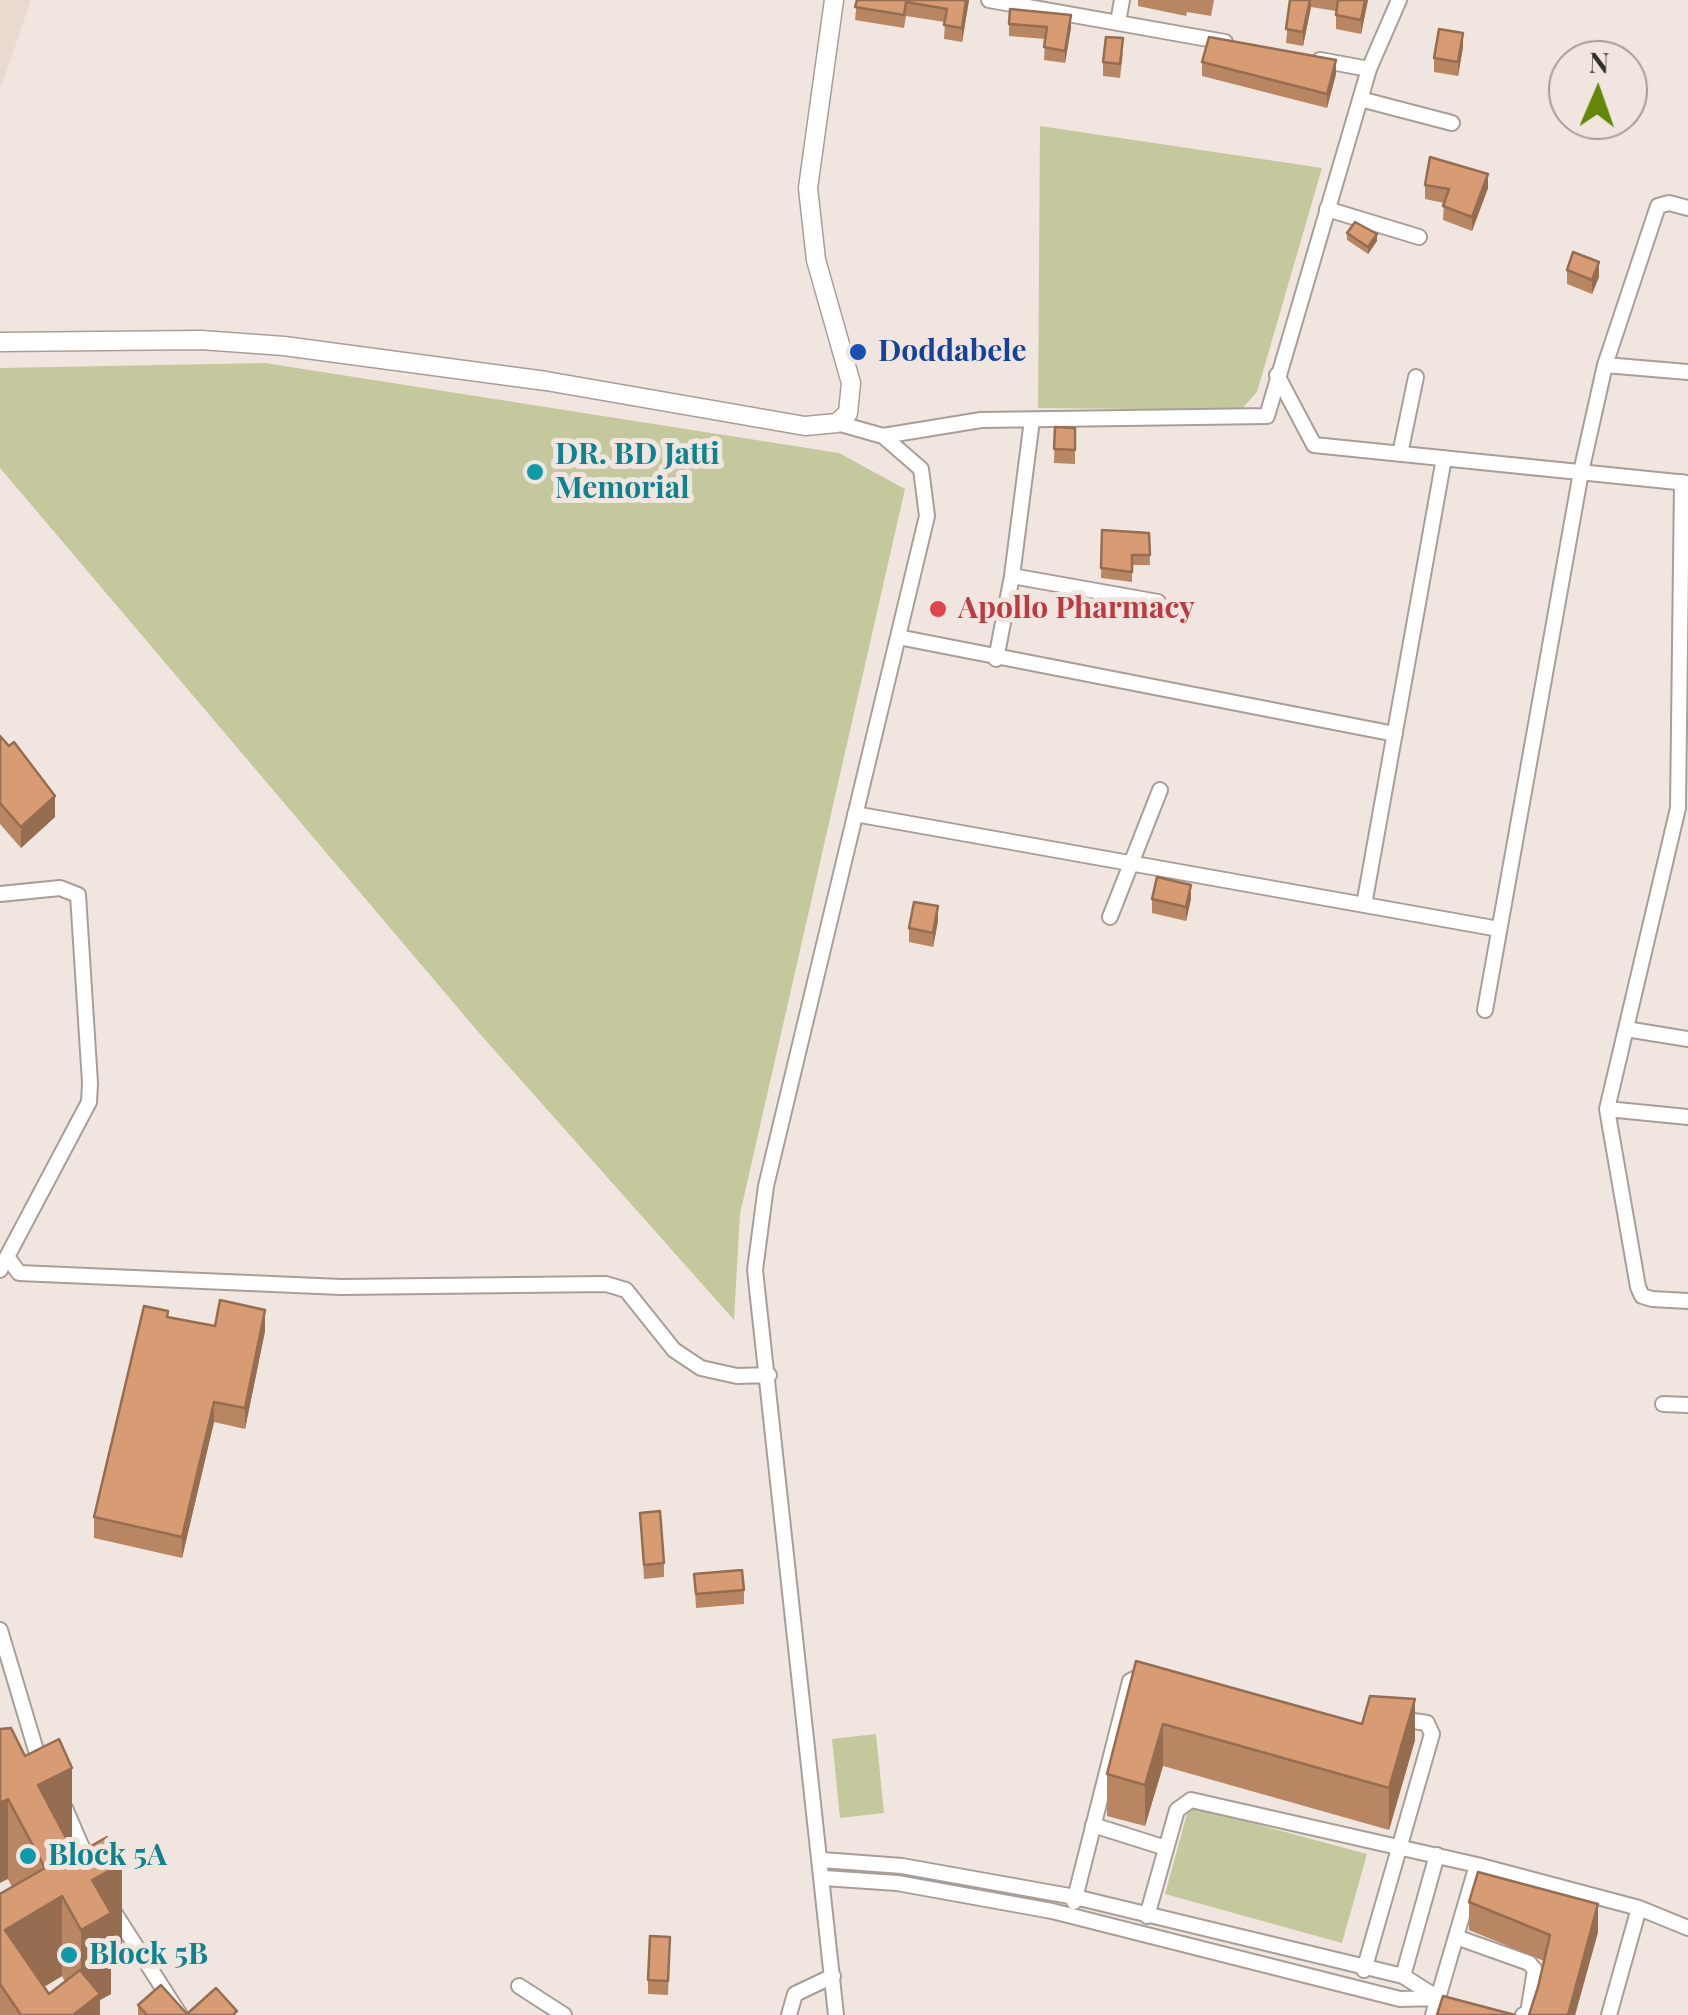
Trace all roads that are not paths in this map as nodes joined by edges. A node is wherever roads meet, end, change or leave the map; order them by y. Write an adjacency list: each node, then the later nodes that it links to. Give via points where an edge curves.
1 (834, 0): 20 (street, via 808,188 816,260 852,383 848,413)
2 (989, 0): 5 (street)
3 (1122, 0): 5 (street)
4 (1399, 0): 8 (street)
5 (1118, 22): 6 (street)
6 (1234, 44)
7 (1311, 58): 8 (street)
8 (1369, 69): 9 (street)
9 (1360, 99): 10 (street); 12 (street)
10 (1452, 123)
11 (1688, 208): 15 (street, via 1658,206)
12 (1327, 209): 13 (street); 17 (street)
13 (1419, 237)
14 (0, 342): 20 (street, via 284,346 546,381 806,426)
15 (1604, 365): 16 (street); 24 (street)
16 (1688, 372)
17 (1277, 375): 19 (street, via 1266,416); 22 (street, via 1314,445)
18 (1416, 377): 22 (street)
19 (1032, 420): 21 (street, via 981,420); 26 (street)
20 (836, 423): 21 (street)
21 (883, 436): 28 (street, via 921,470 927,516)
22 (1400, 454): 23 (street)
23 (1444, 458): 24 (street); 30 (street)
24 (1581, 472): 25 (street); 37 (street)
25 (1685, 482): 39 (street, via 1678,808)
26 (1012, 576): 27 (street); 29 (street)
27 (1158, 602)
28 (898, 637): 29 (street); 32 (street)
29 (996, 658): 30 (street)
30 (1395, 734): 35 (street)
31 (1160, 790): 33 (street)
32 (855, 814): 33 (street); 45 (street, via 766,1186 755,1270)
33 (1130, 864): 35 (street); 36 (street)
34 (0, 894): 43 (street, via 60,888 78,895 90,1083 89,1102)
35 (1364, 905): 37 (street)
36 (1110, 917)
37 (1498, 929): 38 (street)
38 (1485, 1010)
39 (1626, 1029): 40 (street); 41 (street)
40 (1688, 1039)
41 (1607, 1109): 42 (street); 44 (street, via 1642,1296)
42 (1688, 1117)
43 (4, 1264): 45 (street, via 19,1273 322,1286 606,1284 626,1290 674,1350 701,1368)
44 (1688, 1301)
45 (769, 1375): 55 (street)
46 (1663, 1404): 47 (street)
47 (1688, 1405)
48 (0, 1630): 58 (street, via 52,1784)
49 (1156, 1678): 51 (street, via 1138,1674 1130,1682)
50 (1393, 1731): 52 (street, via 1402,1716 1433,1727)
51 (1094, 1825): 53 (street); 59 (street)
52 (1398, 1844): 53 (street, via 1192,1800 1177,1810); 54 (street); 66 (street)
53 (1166, 1848): 63 (street)
54 (1437, 1854): 56 (street); 68 (street)
55 (822, 1860): 57 (street); 59 (street, via 902,1866)
56 (1477, 1866): 61 (street); 65 (street)
57 (824, 1878): 62 (street, via 897,1883); 67 (street)
58 (98, 1883)
59 (1075, 1897): 62 (street); 63 (street)
60 (106, 1898): 72 (street)
61 (1639, 1908): 64 (street); 78 (street)
62 (1071, 1916): 70 (street, via 1400,1999)
63 (1147, 1916): 66 (street)
64 (1688, 1928)
65 (1456, 1937): 70 (street); 77 (street, via 1535,1970 1528,2013)
66 (1364, 1970): 68 (street)
67 (833, 1976): 74 (street, via 795,1994); 75 (street)
68 (1403, 1976): 70 (street)
69 (519, 1986): 73 (street)
70 (1438, 1998): 71 (street); 76 (street)
71 (1457, 2002)
72 (180, 2015)
73 (564, 2015)
74 (789, 2015)
75 (836, 2015)
76 (1433, 2015)
77 (1517, 2015)
78 (1609, 2015)

